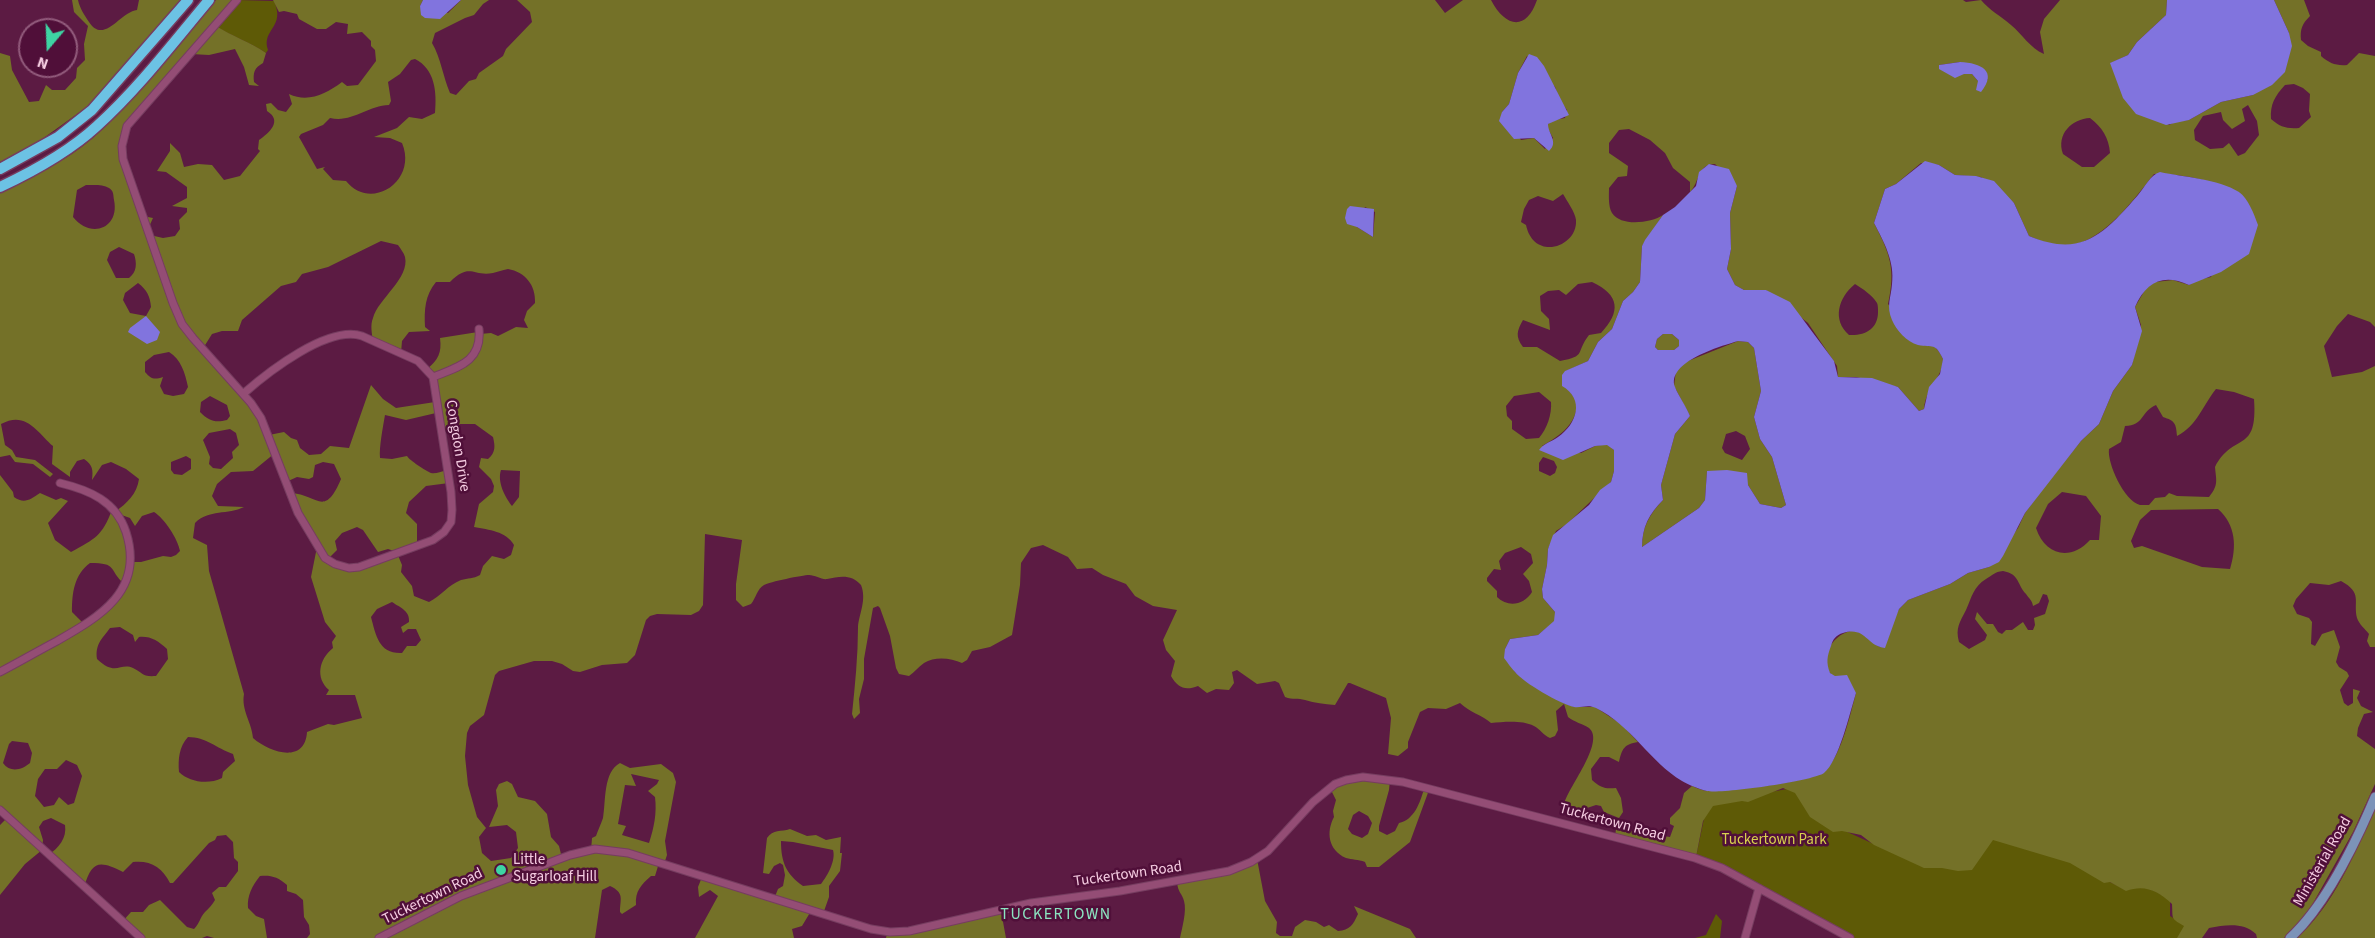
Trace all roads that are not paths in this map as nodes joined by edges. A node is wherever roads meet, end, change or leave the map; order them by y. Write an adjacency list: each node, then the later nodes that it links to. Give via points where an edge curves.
1 (188, 0): 4 (highway, via 107,95)
2 (209, 0): 6 (highway, via 120,105)
3 (237, 0): 12 (street, Congdon Drive, via 127,126 122,146 123,159 182,324)
4 (58, 137): 5 (highway); 6 (highway, via 57,143)
5 (42, 146): 7 (highway, via 55,150); 8 (highway)
6 (67, 149): 7 (highway)
7 (46, 163): 9 (highway)
8 (0, 169)
9 (0, 187)
10 (479, 329): 11 (street, via 476,353 468,361)
11 (433, 377): 12 (street, via 417,361 353,333 327,340 287,359); 12 (street, Congdon Drive, via 451,492 451,522 433,540 359,567 342,567 325,558 298,513 261,418)
12 (243, 394)
13 (60, 483): 14 (street, via 101,497 123,523 130,550 125,582 108,608 94,620)
14 (0, 672)
15 (2375, 797): 22 (main road, Ministerial Road, via 2323,898)
16 (0, 810): 18 (street)
17 (1758, 888): 19 (street, Tuckertown Road, via 1695,858 1403,782 1363,777 1327,789 1268,851 1229,871 1030,903 909,931 871,929 628,853 595,849 494,882); 20 (street); 21 (street, Tuckertown Road)
18 (141, 938)
19 (379, 938)
20 (1745, 938)
21 (1850, 938)
22 (2290, 938)

